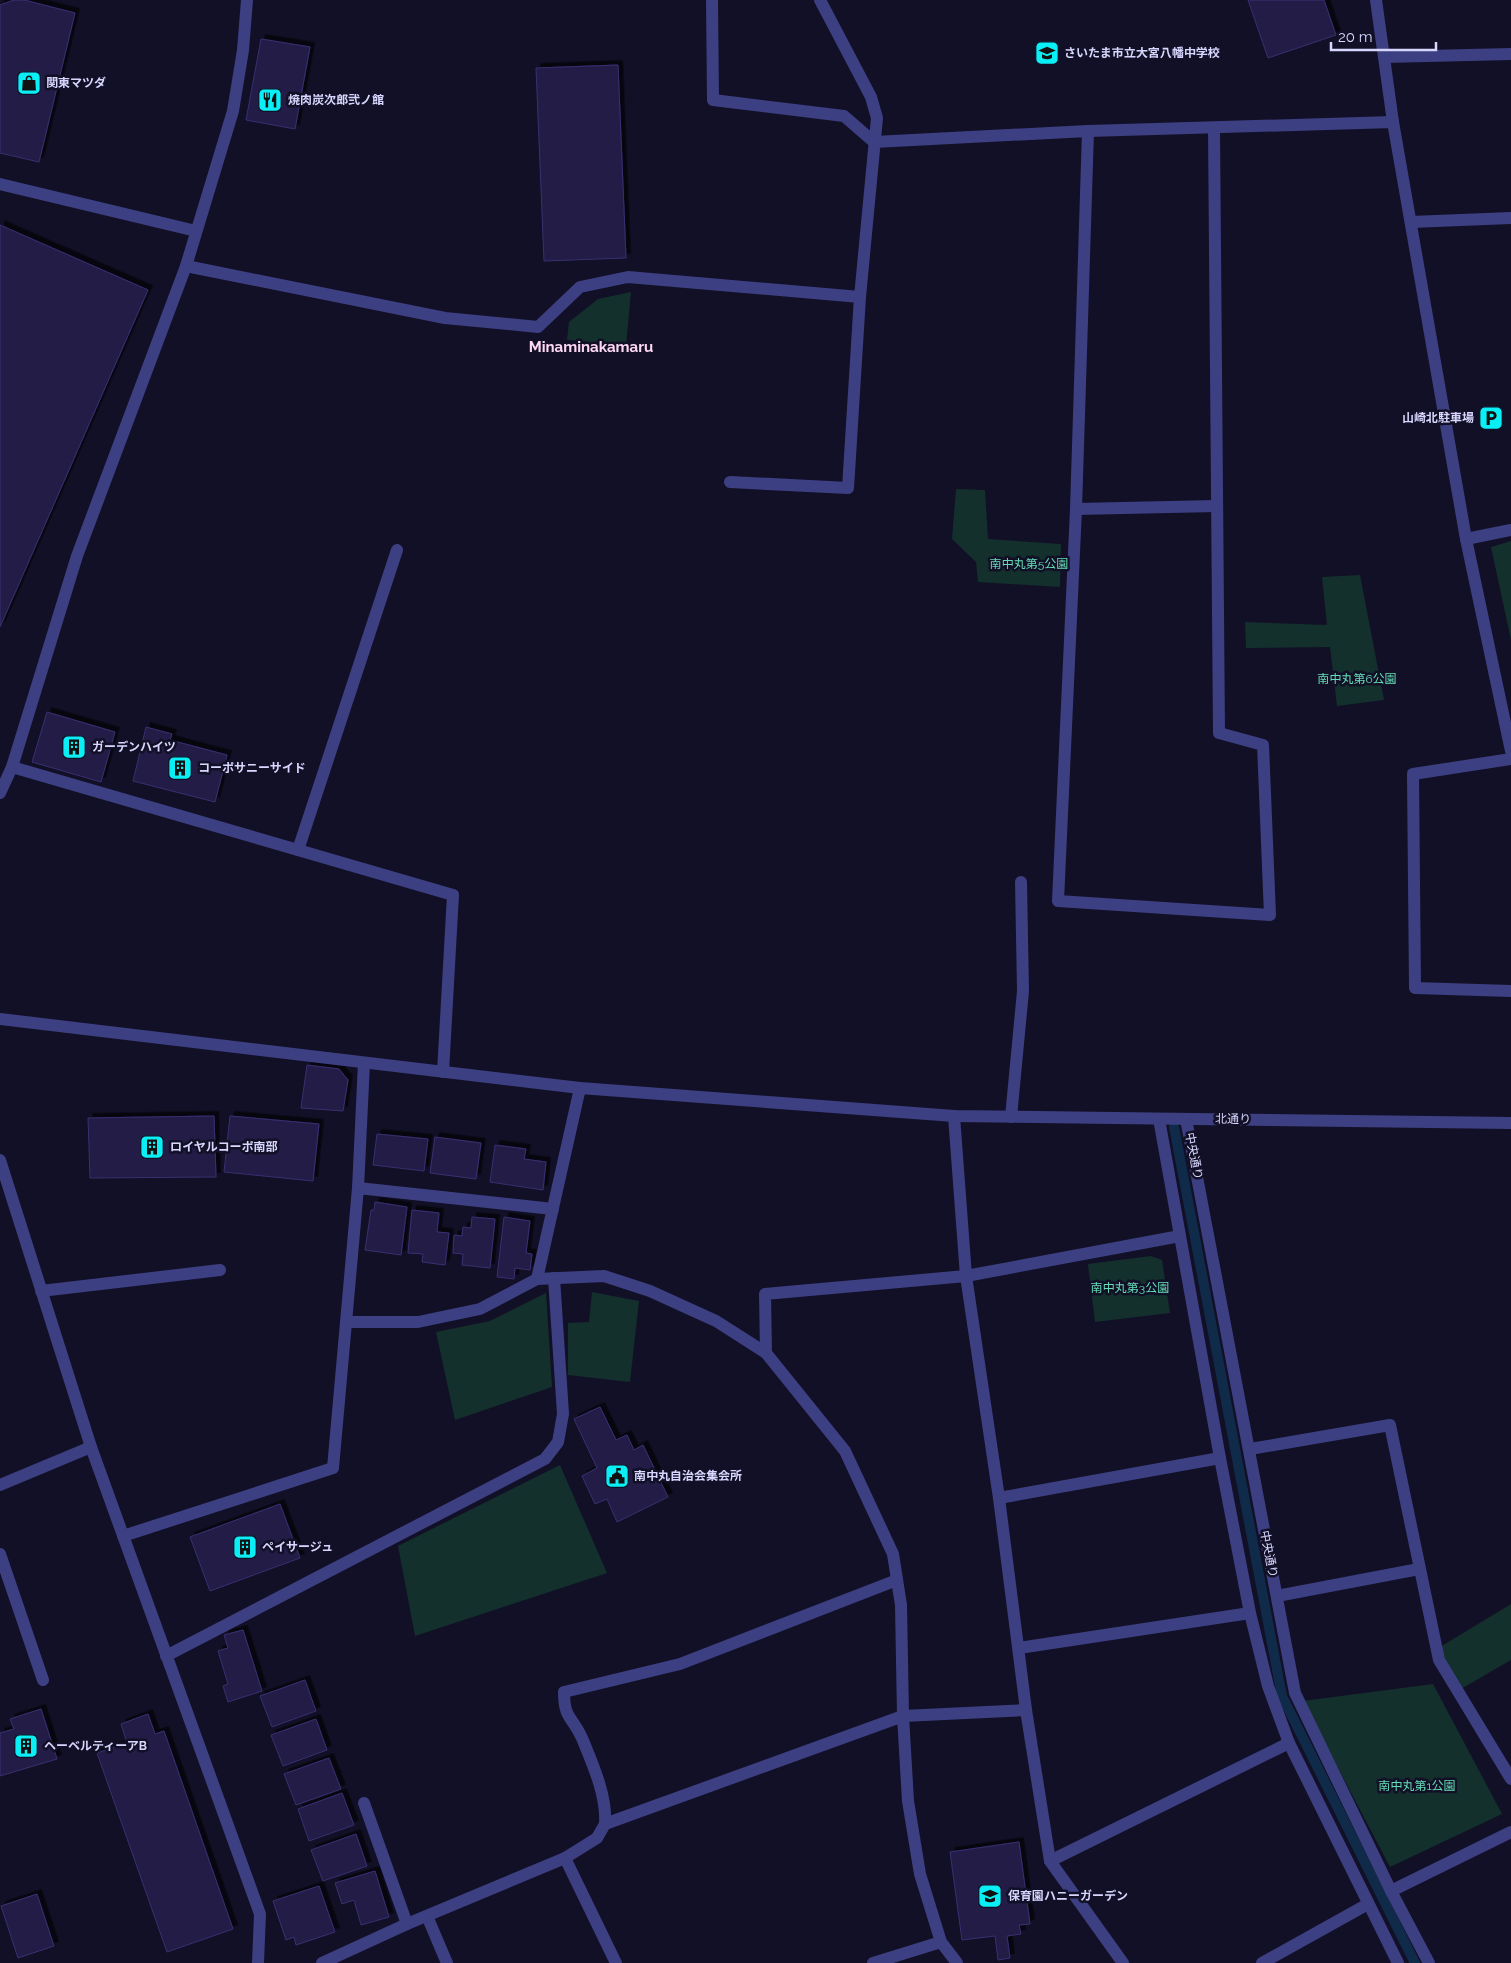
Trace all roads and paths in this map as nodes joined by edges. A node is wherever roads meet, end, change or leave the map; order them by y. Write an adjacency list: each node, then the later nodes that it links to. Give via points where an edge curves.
1 (247, 0): 14 (street, via 233,111)
2 (712, 0): 10 (street, via 713,100 844,116)
3 (820, 0): 10 (street, via 871,97 877,118)
4 (1376, 0): 6 (street)
5 (1511, 54): 6 (street)
6 (1384, 57): 7 (street)
7 (1393, 122): 8 (street); 13 (street)
8 (1214, 128): 9 (street); 18 (street)
9 (1088, 131): 10 (street); 19 (street)
10 (874, 142): 16 (street)
11 (0, 184): 14 (street)
12 (1511, 218): 13 (street)
13 (1411, 222): 21 (street)
14 (196, 231): 15 (street)
15 (186, 266): 16 (street, via 444,318 538,327 580,287 628,277); 25 (street, via 77,556)
16 (860, 297): 17 (street, via 848,488)
17 (730, 482)
18 (1216, 506): 19 (street); 19 (street, via 1219,733 1263,745 1270,915 1058,901)
19 (1076, 510)
20 (1511, 530): 21 (street)
21 (1466, 539): 23 (street)
22 (397, 550): 27 (street)
23 (1511, 751)
24 (1511, 759): 29 (street, via 1413,774 1416,988)
25 (12, 767): 26 (street); 27 (street)
26 (0, 793)
27 (298, 850): 32 (street, via 453,895)
28 (1021, 882): 35 (street, via 1022,991)
29 (1511, 991)
30 (0, 1019): 31 (street, 北通り)
31 (364, 1062): 32 (street, 北通り); 40 (street)
32 (443, 1072): 33 (street, 北通り)
33 (580, 1088): 34 (street, 北通り); 41 (street)
34 (954, 1116): 35 (street, 北通り); 44 (street)
35 (1011, 1117): 36 (street, 北通り)
36 (1159, 1119): 37 (street, 北通り); 42 (street)
37 (1186, 1119): 38 (street, 北通り); 51 (street, 中央通り)
38 (1511, 1123)
39 (0, 1160): 47 (street)
40 (358, 1188): 41 (street); 48 (street)
41 (553, 1208): 45 (street)
42 (1180, 1236): 44 (street); 52 (street)
43 (220, 1270): 47 (street)
44 (966, 1276): 49 (street, via 765,1294); 54 (street)
45 (537, 1278): 46 (street); 48 (street, via 480,1309 418,1322)
46 (554, 1278): 49 (street, via 604,1276 650,1291 716,1321); 62 (street, via 563,1414 558,1442 545,1459)
47 (42, 1291): 50 (street)
48 (346, 1322): 55 (street, via 333,1468)
49 (766, 1353): 58 (street, via 845,1451 893,1554)
50 (91, 1447): 53 (street); 55 (street)
51 (1250, 1449): 57 (street, via 1390,1425); 59 (street, 中央通り)
52 (1220, 1458): 54 (street); 60 (street)
53 (0, 1485)
54 (999, 1498): 61 (street)
55 (123, 1536): 62 (street)
56 (0, 1554): 63 (street)
57 (1419, 1569): 59 (street); 67 (street, via 1439,1660)
58 (897, 1580): 65 (street, via 901,1605); 69 (street, via 680,1664 564,1692 564,1710 581,1736 606,1806)
59 (1277, 1596): 73 (street, 中央通り, via 1295,1693)
60 (1250, 1613): 61 (street); 66 (street, via 1268,1686)
61 (1018, 1648): 64 (street)
62 (166, 1656): 78 (street, via 260,1914)
63 (43, 1680)
64 (1026, 1710): 65 (street); 72 (street)
65 (902, 1716): 69 (street); 77 (street, via 908,1801 920,1874)
66 (1289, 1743): 72 (street); 74 (street)
67 (1511, 1779)
68 (364, 1803): 76 (street)
69 (605, 1824): 71 (street, via 597,1838)
70 (1511, 1832): 73 (street)
71 (565, 1858): 75 (street); 81 (street)
72 (1050, 1861): 84 (street)
73 (1391, 1891): 87 (street, 中央通り)
74 (1368, 1904): 85 (street); 86 (street)
75 (427, 1916): 76 (street); 80 (street)
76 (407, 1924): 79 (street)
77 (941, 1942): 82 (street); 83 (street)
78 (258, 1963)
79 (322, 1963)
80 (447, 1963)
81 (616, 1963)
82 (873, 1963)
83 (957, 1963)
84 (1123, 1963)
85 (1262, 1963)
86 (1398, 1963)
87 (1429, 1963)

